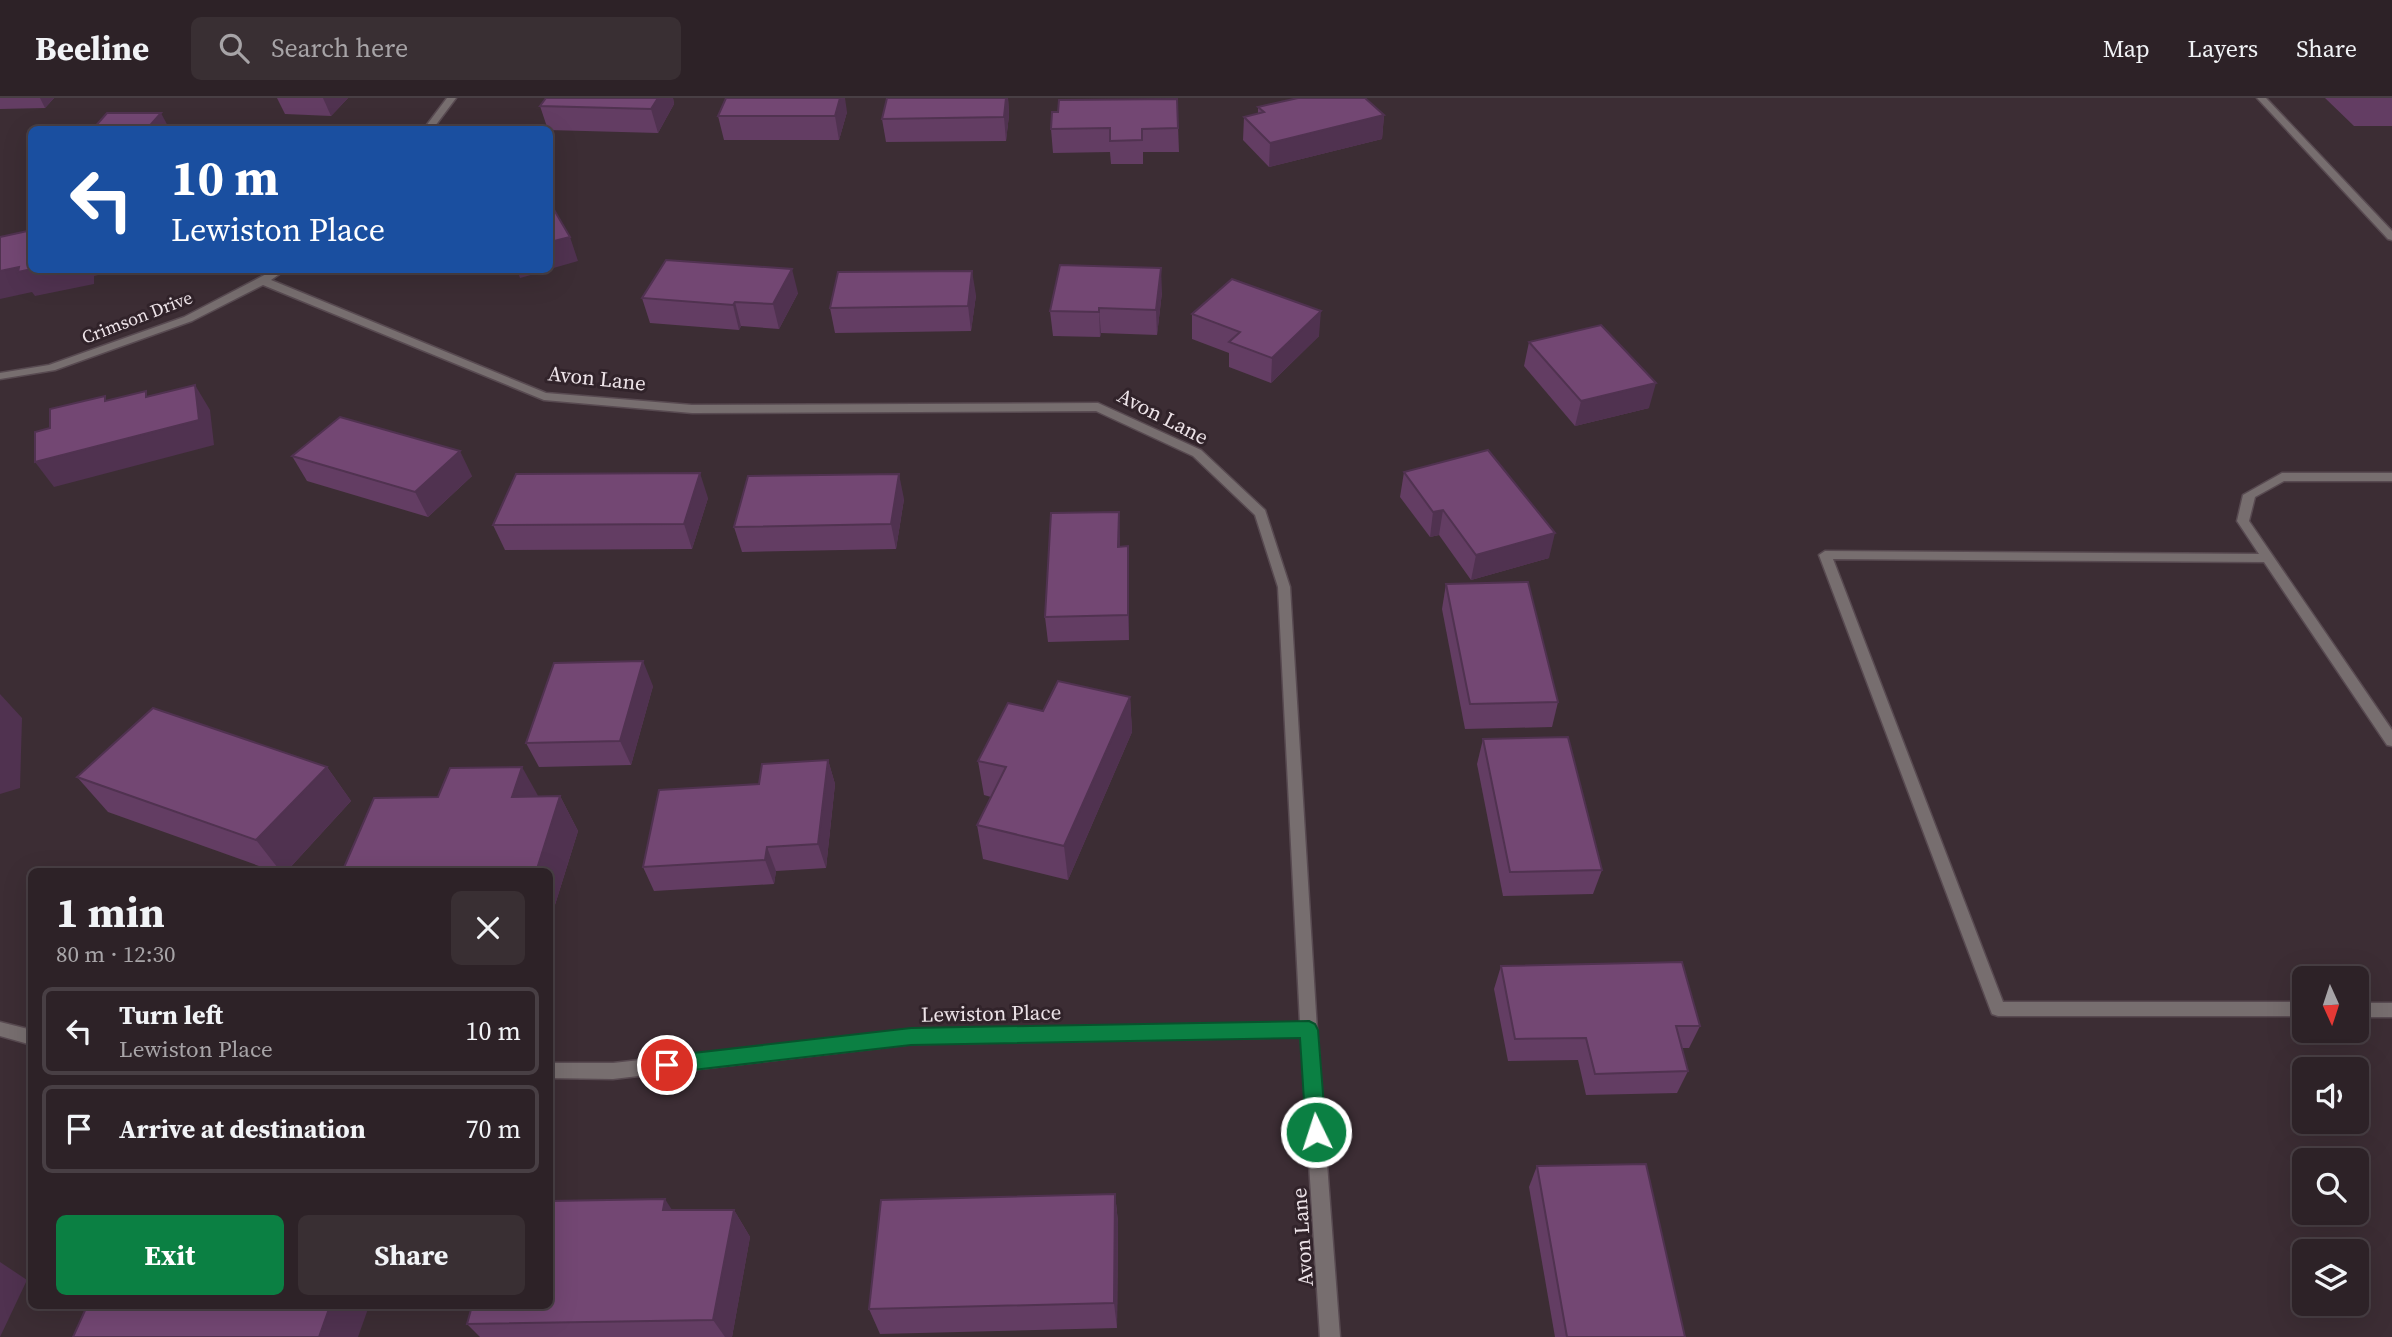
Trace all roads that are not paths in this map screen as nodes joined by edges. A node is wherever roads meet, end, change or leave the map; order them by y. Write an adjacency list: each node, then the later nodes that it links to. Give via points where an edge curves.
1 (452, 98): 3 (street)
2 (2261, 98): 4 (street)
3 (430, 126)
4 (2392, 237)
5 (275, 273): 6 (street, Crimson Drive)
6 (263, 281): 7 (street, Crimson Drive, via 188,318 51,368); 15 (street, Avon Lane, via 544,396 692,409 1098,407 1197,453 1261,513 1284,587)
7 (0, 376)
8 (2392, 477): 9 (street, via 2282,478 2249,495 2243,521)
9 (2268, 558): 10 (street); 11 (street, via 1825,555 1998,1009)
10 (2392, 741)
11 (2292, 1010)
12 (2370, 1010): 13 (street)
13 (2392, 1010)
14 (0, 1029): 16 (street)
15 (1309, 1030): 17 (street, Lewiston Place, via 911,1037 613,1071); 18 (street, Avon Lane)
16 (28, 1037)
17 (553, 1071)
18 (1329, 1337)

